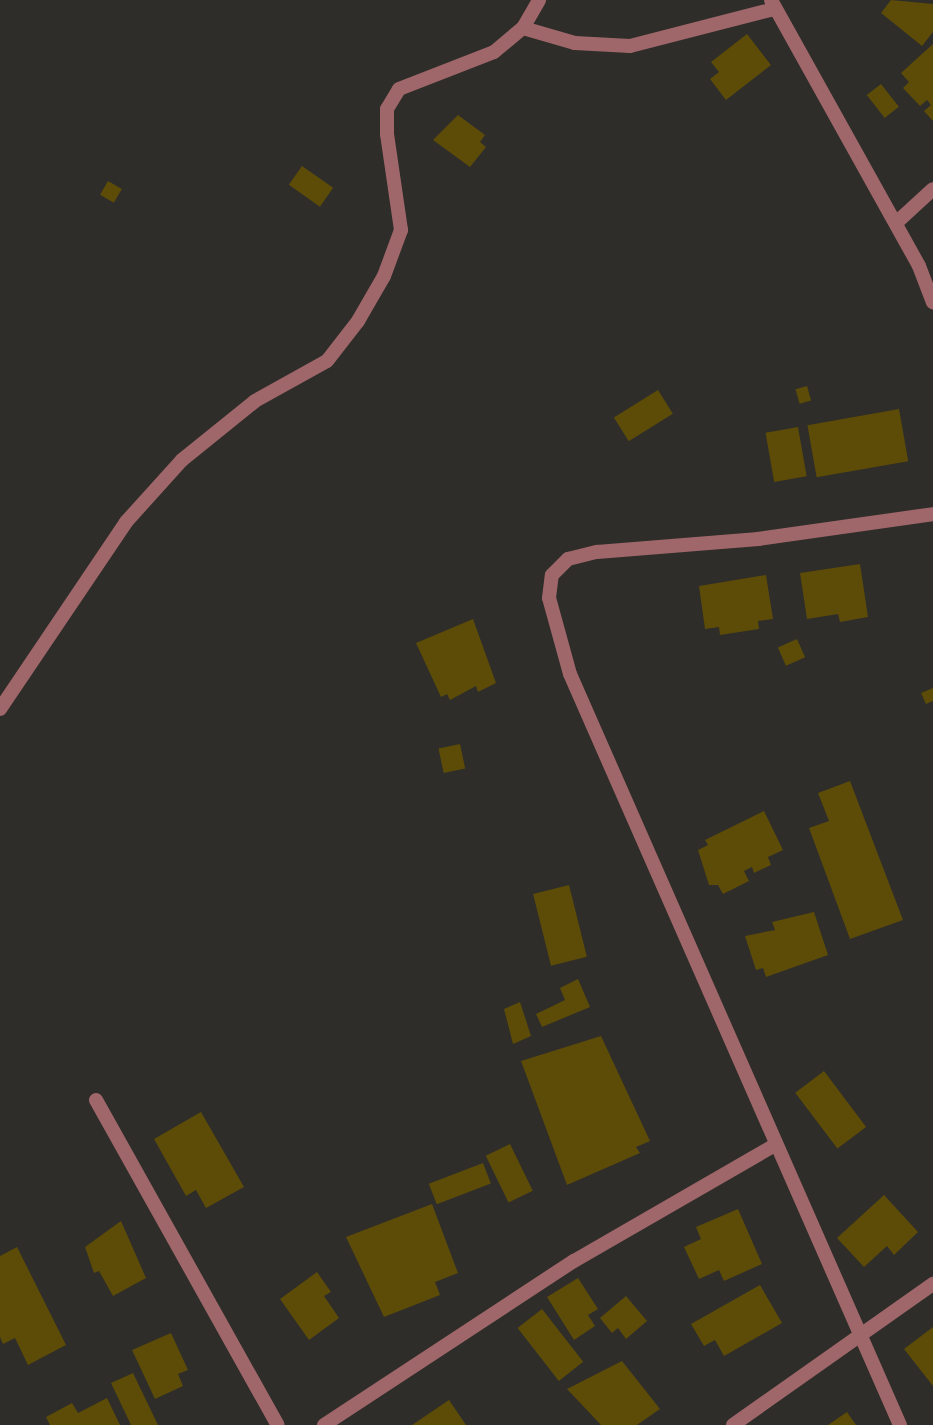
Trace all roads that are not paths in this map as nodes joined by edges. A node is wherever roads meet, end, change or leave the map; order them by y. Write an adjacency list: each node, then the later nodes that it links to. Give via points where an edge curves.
1 (539, 0): 3 (street)
2 (772, 4): 3 (street, via 630,46 575,43); 5 (street)
3 (523, 28): 8 (street, via 494,52 399,89 387,108 387,134 401,230 384,276 358,321 327,361 255,401 182,460 126,522)
4 (933, 189): 5 (street)
5 (896, 223): 6 (street)
6 (933, 302)
7 (933, 514): 10 (street, via 758,539 597,552 568,559 552,575 549,598 570,674)
8 (0, 709)
9 (96, 1100): 13 (street)
10 (773, 1146): 12 (street); 14 (street, via 573,1261)
11 (933, 1284): 12 (street)
12 (861, 1339): 15 (street); 16 (street)
13 (278, 1425)
14 (324, 1425)
15 (733, 1425)
16 (900, 1425)

